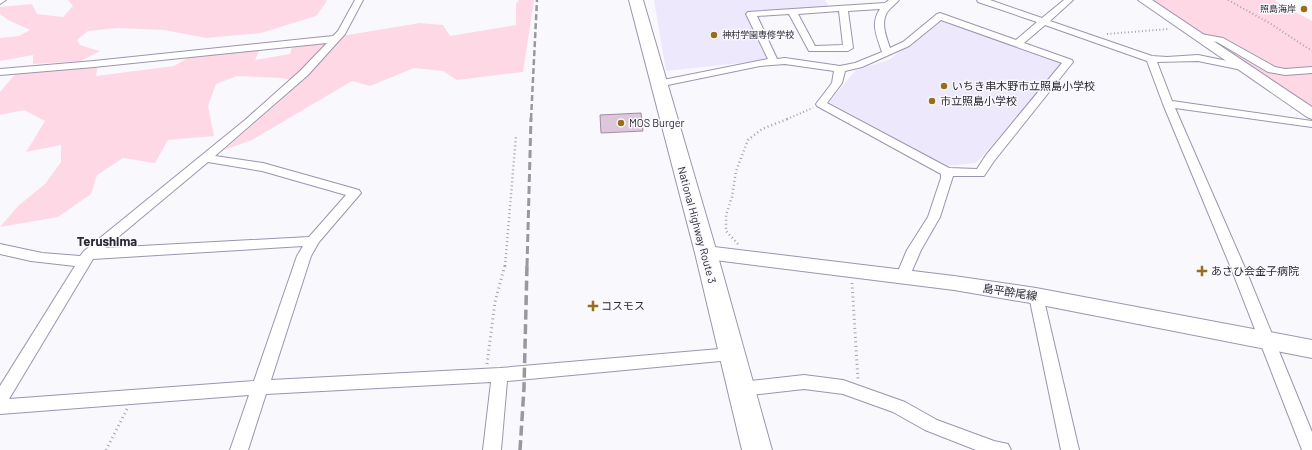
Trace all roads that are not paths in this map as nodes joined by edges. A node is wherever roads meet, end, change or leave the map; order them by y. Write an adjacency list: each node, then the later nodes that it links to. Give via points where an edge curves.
1 (359, 0): 12 (street, via 354,13)
2 (636, 0): 21 (highway, National Highway Route 3)
3 (895, 0): 7 (street)
4 (980, 0): 10 (street)
5 (1069, 0): 10 (street)
6 (1144, 0): 11 (main road)
7 (886, 6): 8 (street); 14 (street, via 881,13 879,30)
8 (843, 8): 9 (street); 9 (street, via 848,48 812,49)
9 (792, 12): 16 (street, via 751,14)
10 (1043, 23): 13 (street); 15 (street)
11 (1201, 37): 17 (main road); 19 (street, via 1220,40 1272,70)
12 (336, 39): 20 (street); 25 (street, via 304,73)
13 (1018, 43): 14 (street, via 940,16 906,44); 26 (street, via 1068,62 980,173)
14 (888, 53): 18 (street)
15 (1151, 59): 17 (street, via 1198,58); 22 (street)
16 (774, 62): 18 (street, via 785,61); 21 (street)
17 (1242, 67): 23 (main road)
18 (840, 69): 26 (street, via 837,83 821,104)
19 (1312, 70)
20 (0, 72)
21 (658, 84): 29 (highway, National Highway Route 3)
22 (1168, 104): 24 (street); 33 (street)
23 (1312, 114)
24 (1312, 124)
25 (206, 158): 27 (street, via 264,166 355,193); 30 (street)
26 (947, 172): 31 (street, via 934,217 914,250)
27 (313, 241): 30 (street); 37 (street, via 304,256)
28 (0, 249): 30 (street, via 58,260)
29 (706, 253): 31 (main road, 島平酔尾線); 35 (highway, National Highway Route 3)
30 (87, 258): 39 (street)
31 (903, 276): 32 (main road, 島平酔尾線)
32 (1036, 296): 33 (main road, 島平酔尾線); 45 (street)
33 (1266, 340): 34 (main road, 島平酔尾線); 46 (street)
34 (1312, 349)
35 (731, 354): 36 (street); 38 (highway, National Highway Route 3)
36 (493, 376): 37 (street); 42 (street)
37 (260, 387): 40 (street); 41 (street)
38 (741, 389): 43 (highway, National Highway Route 3); 44 (street, via 804,382 843,387 899,407 931,425)
39 (0, 400)
40 (0, 407)
41 (239, 450)
42 (492, 450)
43 (757, 450)
44 (1002, 450)
45 (1070, 450)
46 (1311, 450)

